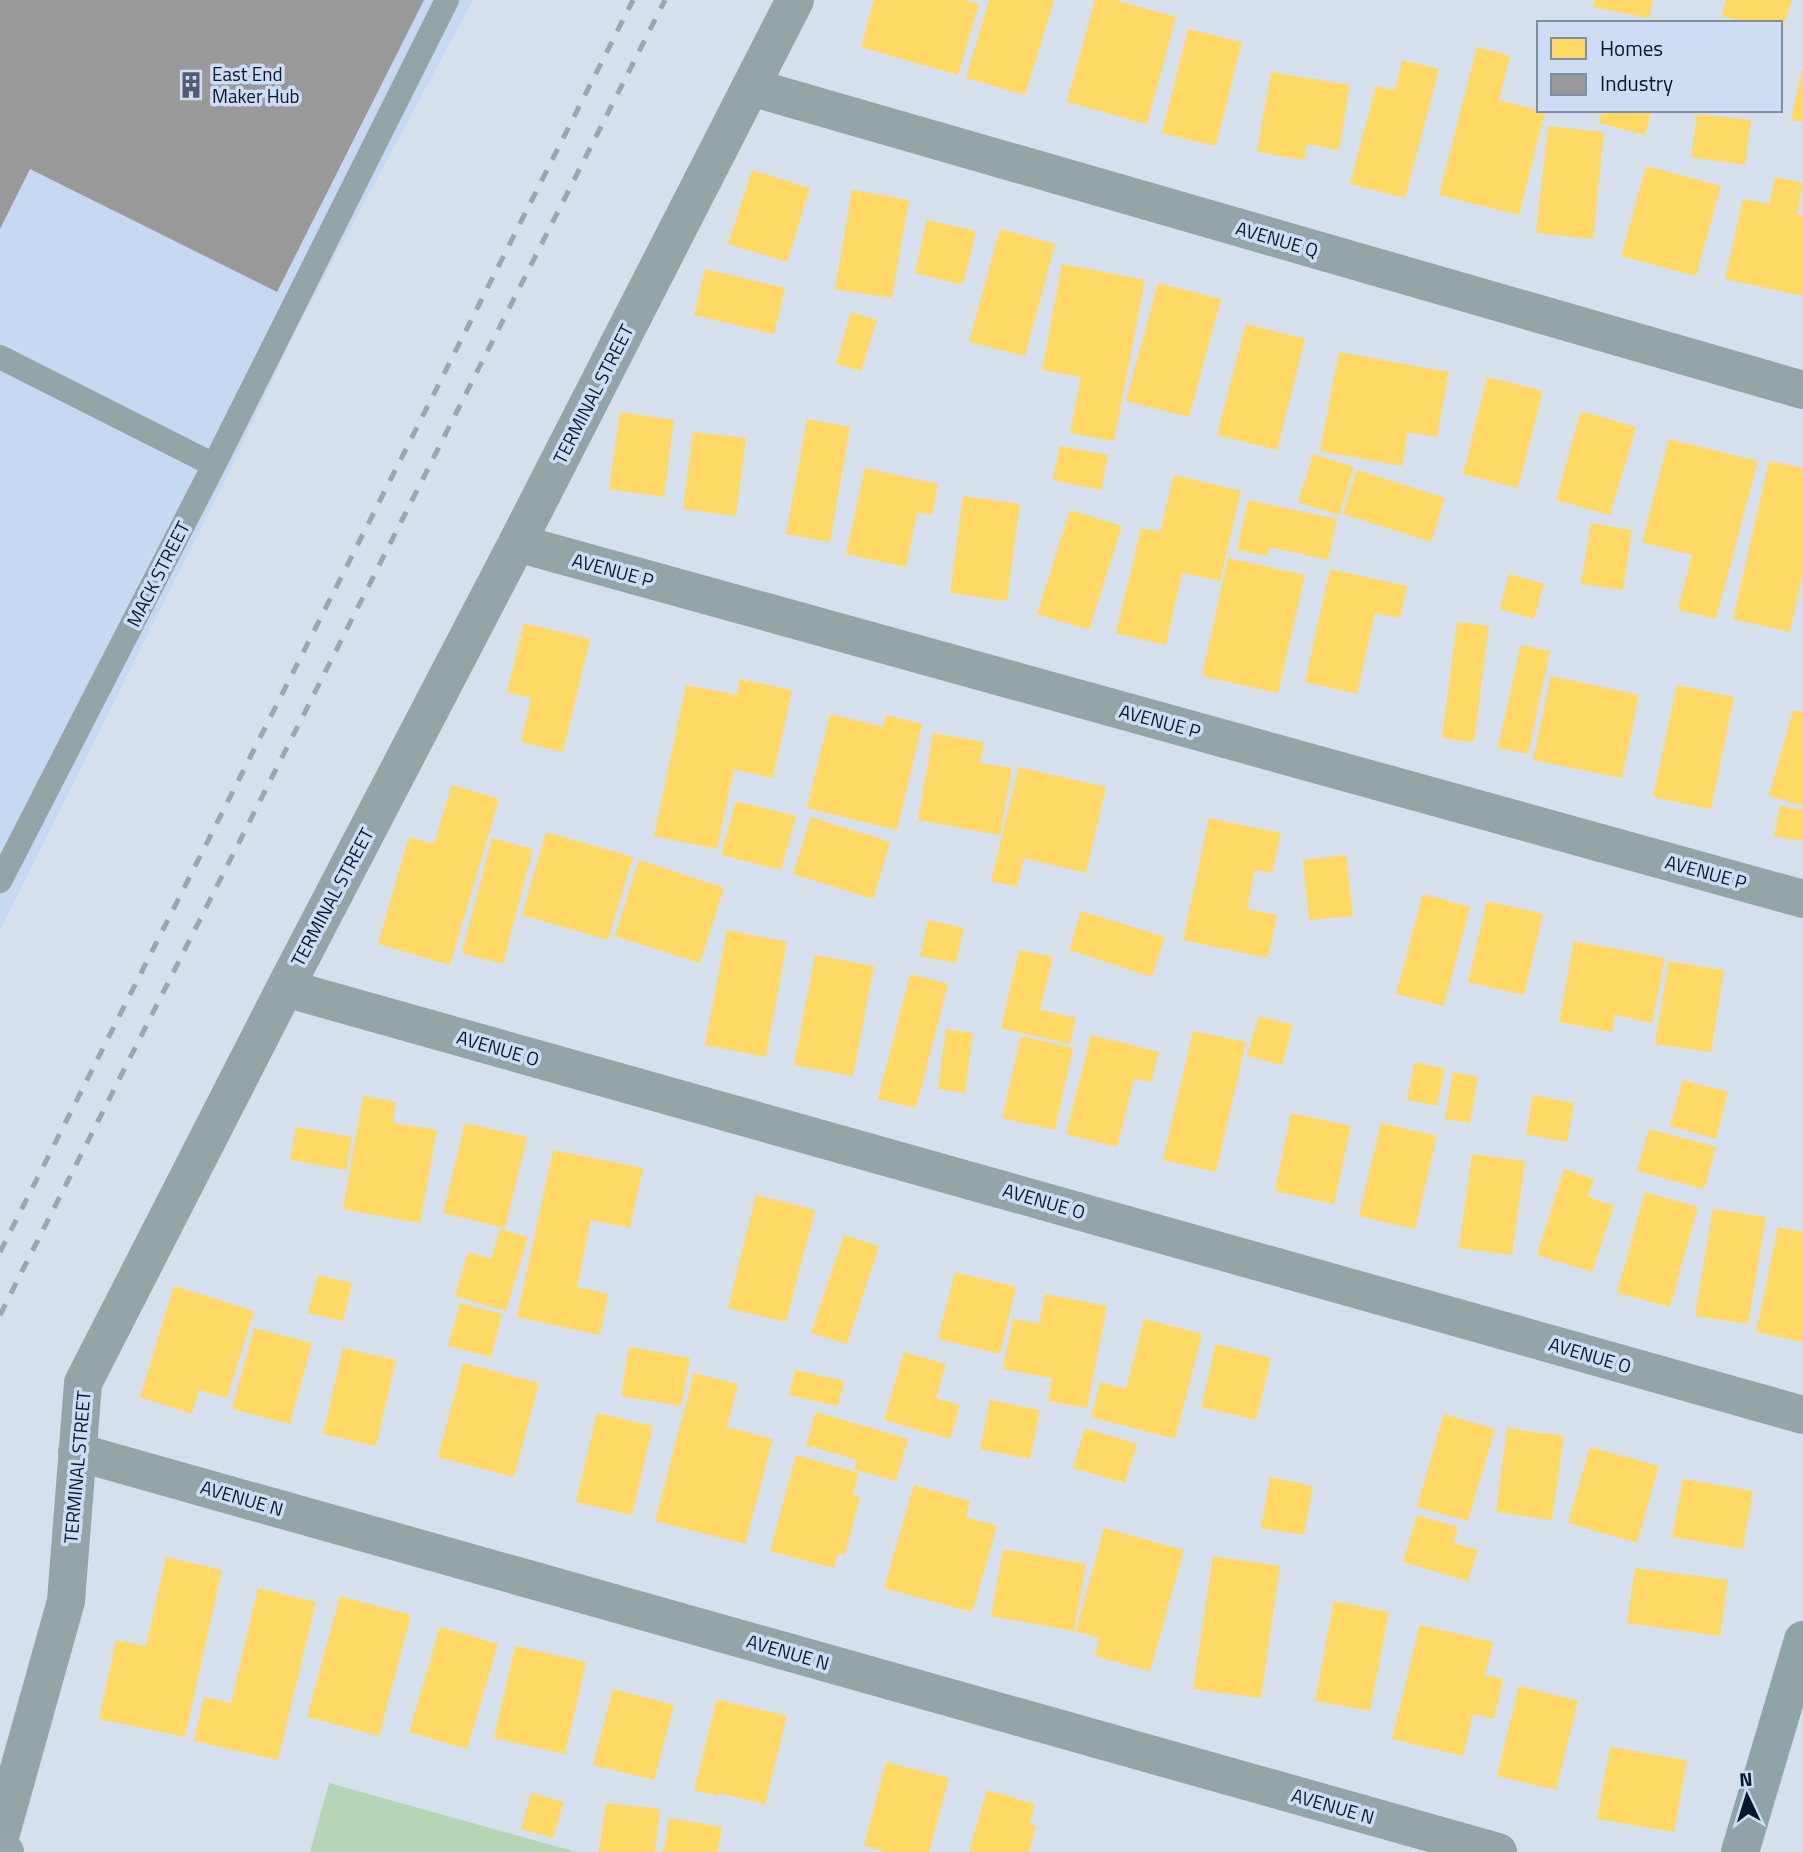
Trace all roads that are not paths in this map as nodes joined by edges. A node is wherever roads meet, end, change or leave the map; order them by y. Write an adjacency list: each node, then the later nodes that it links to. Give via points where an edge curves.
1 (447, 0): 6 (lane, MACK STREET)
2 (795, 0): 3 (street, TERMINAL STREET)
3 (751, 87): 5 (street, AVENUE Q); 7 (street, TERMINAL STREET)
4 (8, 361): 6 (lane)
5 (1803, 390)
6 (214, 465): 8 (lane, MACK STREET)
7 (517, 543): 9 (street, AVENUE P); 10 (street, TERMINAL STREET)
8 (0, 881)
9 (1803, 899)
10 (285, 988): 11 (street, AVENUE O); 12 (street, TERMINAL STREET, via 83,1383)
11 (1803, 1415)
12 (77, 1452): 14 (street, TERMINAL STREET, via 66,1601); 17 (street, AVENUE N)
13 (1803, 1640): 18 (street)
14 (0, 1837)
15 (0, 1851): 16 (main road)
16 (5, 1852)
17 (1498, 1852)
18 (1740, 1852)

